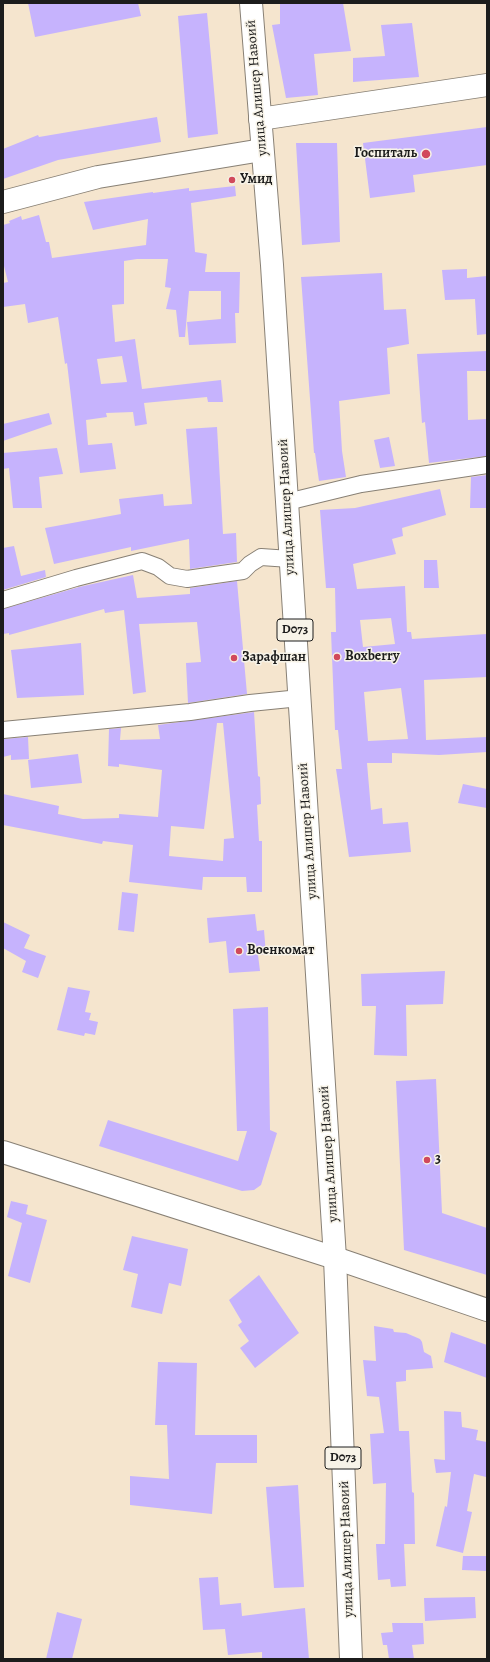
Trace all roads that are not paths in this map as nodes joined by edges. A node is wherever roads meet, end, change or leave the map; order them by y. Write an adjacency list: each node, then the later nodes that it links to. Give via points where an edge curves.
1 (251, 3): 3 (main road, улица Алишер Навоий / D073)
2 (487, 85): 3 (main road)
3 (260, 120): 4 (main road, улица Алишер Навоий / D073)
4 (262, 150): 5 (main road, via 98,177); 7 (main road, улица Алишер Навоий / D073)
5 (3, 202)
6 (487, 465): 7 (street, via 361,484)
7 (287, 502): 8 (main road, улица Алишер Навоий / D073)
8 (290, 559): 9 (street, via 261,557 243,571 187,579 170,576 158,566 142,561); 10 (main road, улица Алишер Навоий / D073)
9 (3, 600)
10 (300, 698): 11 (street, via 190,712); 13 (main road, улица Алишер Навоий / D073)
11 (3, 730)
12 (3, 1152): 13 (main road)
13 (336, 1258): 14 (main road); 15 (main road, улица Алишер Навоий / D073)
14 (487, 1310)
15 (351, 1659)

